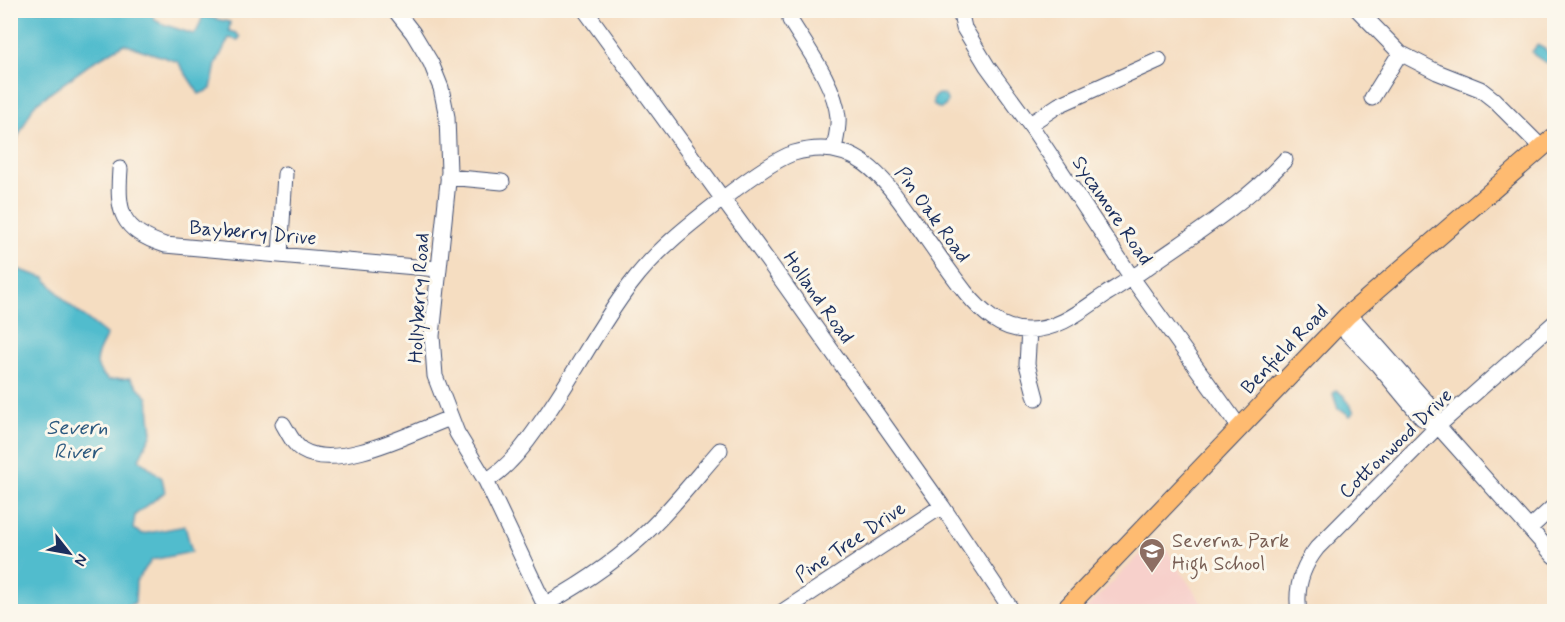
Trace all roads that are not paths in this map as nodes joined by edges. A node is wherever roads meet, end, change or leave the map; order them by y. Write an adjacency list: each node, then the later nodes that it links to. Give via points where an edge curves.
1 (395, 10): 15 (street, Hollyberry Road, via 420,44 441,88 448,130)
2 (585, 10): 17 (street, Holland Road)
3 (960, 10): 9 (street, Sycamore Road, via 964,28)
4 (1358, 10): 6 (street)
5 (790, 20): 11 (street, via 835,100 838,119)
6 (1400, 53): 8 (street); 10 (street, via 1480,89)
7 (1159, 60): 9 (street, via 1059,105)
8 (1372, 98)
9 (1030, 124): 20 (street, Sycamore Road)
10 (1548, 142): 21 (main road, Benfield Road)
11 (834, 149): 17 (street, Pin Oak Road, via 792,153); 23 (street, Pin Oak Road, via 858,158 882,178 947,270 983,313 1014,329)
12 (1285, 160): 20 (street, Pin Oak Road, via 1242,201)
13 (120, 168): 18 (street, Bayberry Drive, via 121,213 145,237 165,245)
14 (285, 174): 18 (street)
15 (448, 177): 16 (street); 19 (street, Hollyberry Road)
16 (502, 182)
17 (722, 199): 30 (street, Pin Oak Road, via 673,238 631,282 528,441); 31 (street, Holland Road)
18 (280, 255): 19 (street, Bayberry Drive)
19 (438, 269): 25 (street, Hollyberry Road, via 432,355)
20 (1132, 278): 23 (street, Pin Oak Road, via 1064,322); 28 (street, Sycamore Road)
21 (1344, 319): 27 (street, via 1422,418); 28 (main road, Benfield Road)
22 (1554, 323): 27 (street, Cottonwood Drive)
23 (1029, 330): 24 (street, via 1027,364)
24 (1036, 398)
25 (450, 418): 26 (street, via 381,445 322,457 304,452); 30 (street, Hollyberry Road)
26 (283, 424)
27 (1438, 426): 33 (street); 39 (street, Cottonwood Drive, via 1308,560 1299,582)
28 (1240, 428): 38 (main road, Benfield Road)
29 (720, 450): 35 (street, via 654,525)
30 (486, 481): 35 (street, Hollyberry Road)
31 (942, 506): 36 (street, Pine Tree Drive); 37 (street, Holland Road)
32 (1554, 506): 33 (street)
33 (1530, 528): 34 (street)
34 (1554, 556)
35 (547, 608)
36 (782, 612)
37 (1012, 612)
38 (1063, 612)
39 (1299, 612)

